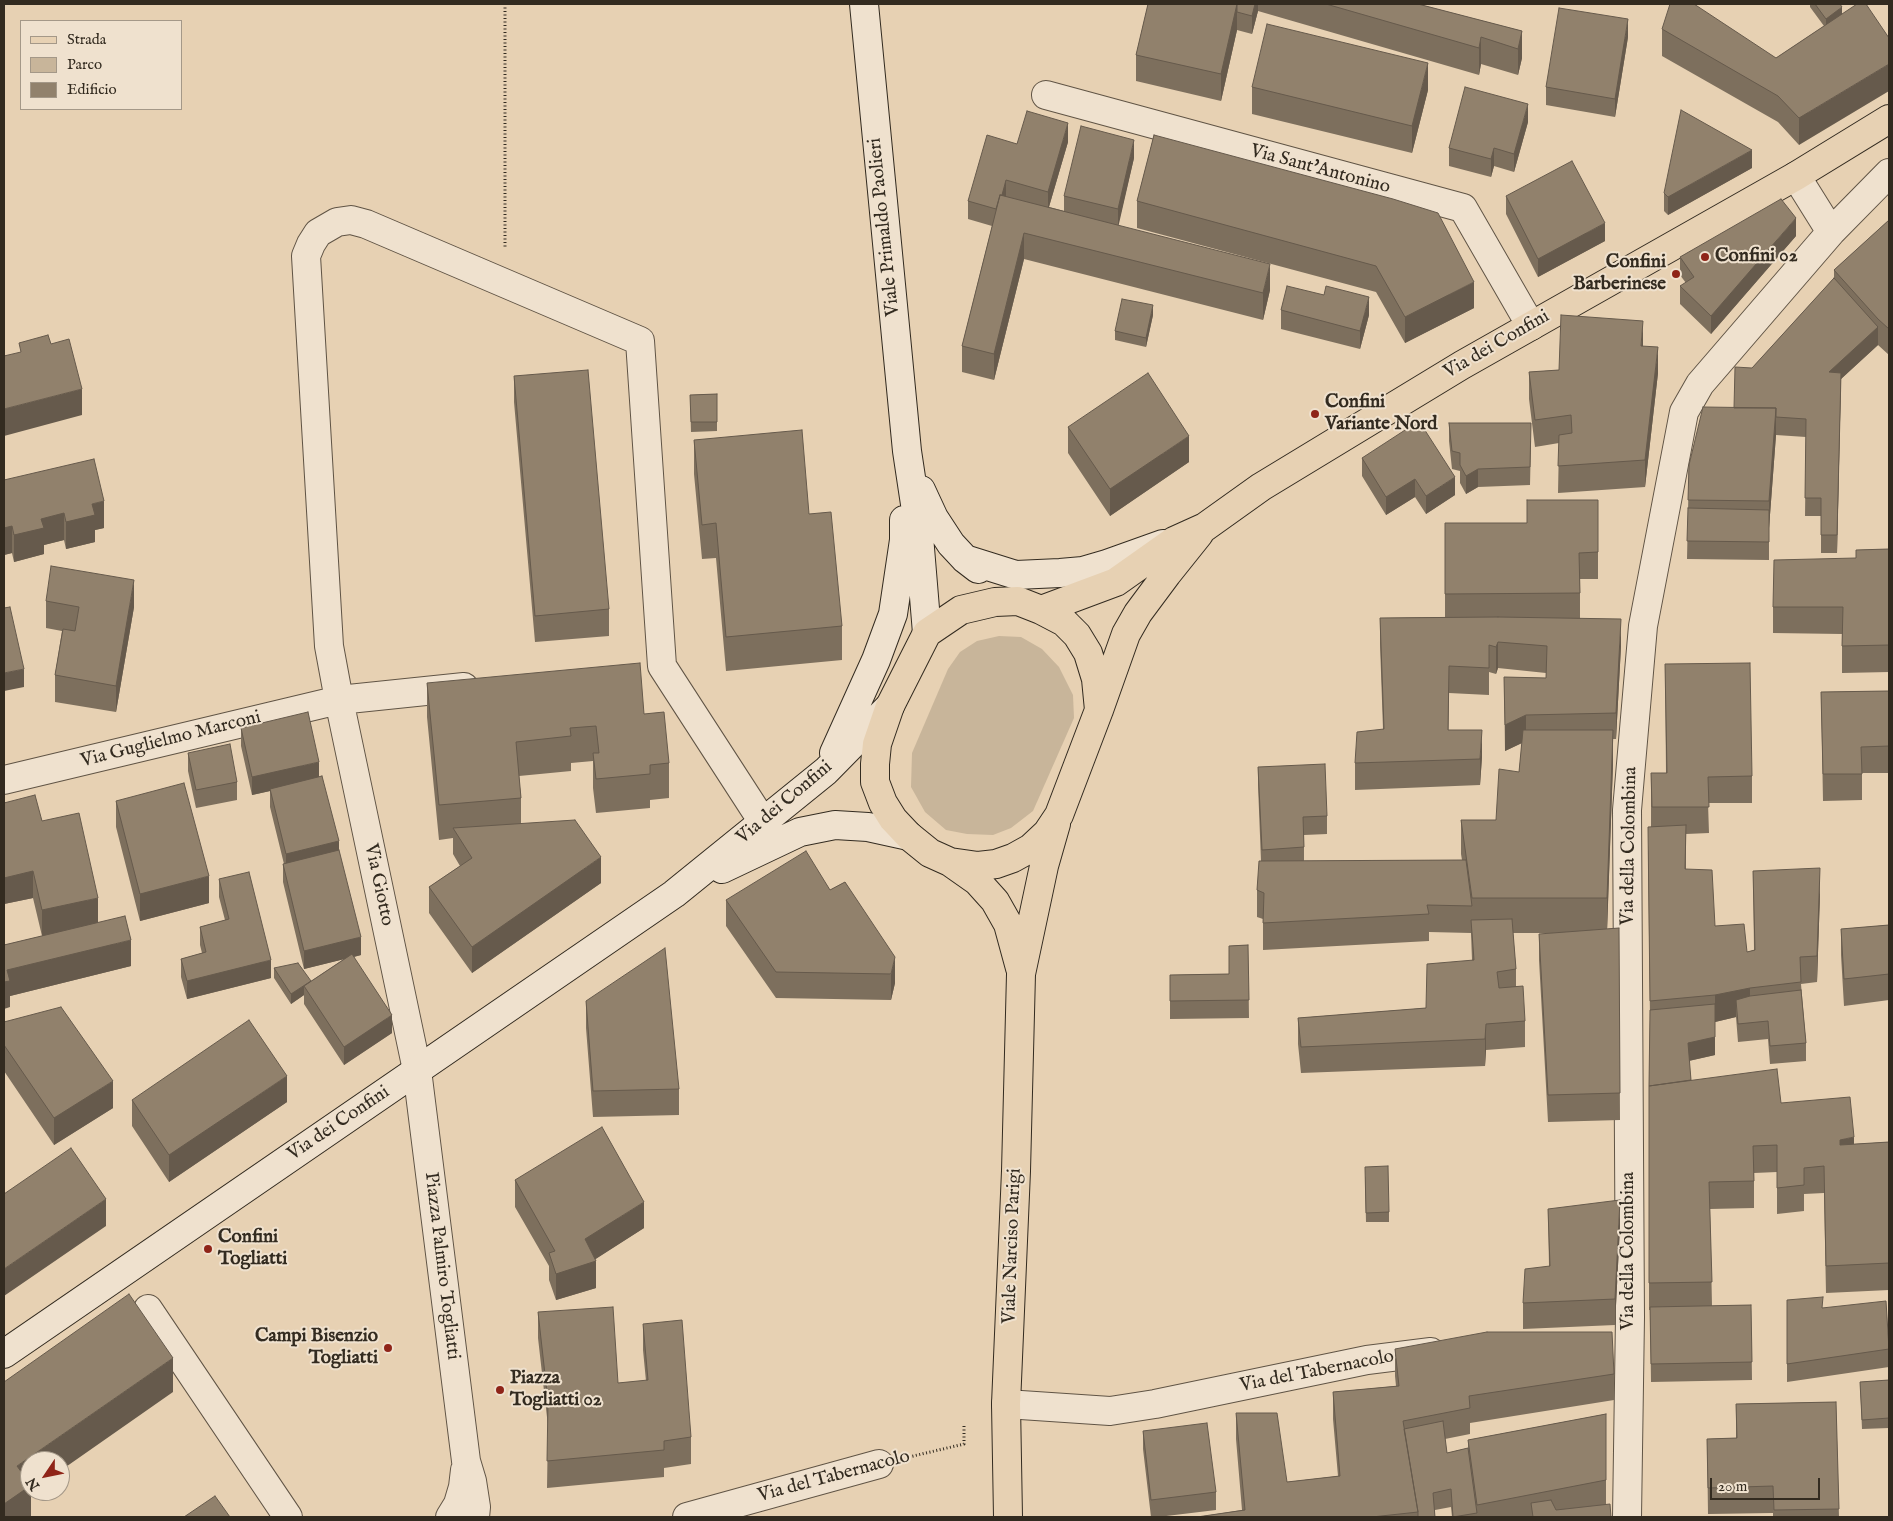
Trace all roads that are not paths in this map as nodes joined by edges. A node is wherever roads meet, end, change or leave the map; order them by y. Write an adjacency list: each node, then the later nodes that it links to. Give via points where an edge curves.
1 (864, 4): 8 (street, Viale Primaldo Paolieri)
2 (1046, 95): 7 (street, Via Sant'Antonino, via 1463,208)
3 (1889, 119): 5 (main road, Via dei Confini)
4 (1889, 173): 6 (street, Via della Colombina)
5 (1796, 176): 6 (street); 7 (main road, Via dei Confini)
6 (1831, 232): 38 (street, Via della Colombina, via 1700,384 1684,412 1643,626 1627,810 1619,1337)
7 (1531, 326): 9 (main road, Via dei Confini, via 1325,447)
8 (907, 451): 11 (street, Viale Primaldo Paolieri, via 934,518); 13 (street, Viale Primaldo Paolieri, via 918,524); 18 (street, via 904,540 893,614 876,660)
9 (1205, 527): 10 (main road, Via dei Confini); 17 (main road, Via dei Confini, via 1134,620)
10 (1174, 541): 11 (street, via 1107,564 1060,573 1016,575); 12 (main road, Via dei Confini, via 1116,582)
11 (965, 559): 12 (street, Viale Primaldo Paolieri)
12 (1029, 605): 13 (main road, Via dei Confini, via 995,602 961,610); 17 (main road, Via dei Confini, via 1064,622 1077,635 1088,653 1096,679)
13 (927, 633): 16 (main road, Via dei Confini)
14 (486, 684): 15 (street, Via Guglielmo Marconi)
15 (339, 700): 19 (street, Via Guglielmo Marconi); 21 (street, Via Giotto, via 329,646 306,256 318,233 337,222 351,220 640,341 652,667); 26 (street, Via Giotto)
16 (890, 706): 18 (street, Via dei Confini); 22 (main road, Via dei Confini, via 877,744 875,782 893,819)
17 (1099, 710): 20 (main road, Via dei Confini)
18 (826, 770): 21 (street, Via dei Confini)
19 (4, 780)
20 (1059, 815): 23 (main road, Via dei Confini, via 1047,833 1014,858 978,866); 25 (main road, Viale Narciso Parigi, via 1044,866)
21 (762, 822): 24 (street, Via dei Confini)
22 (909, 836): 23 (main road, Via dei Confini, via 930,853); 24 (street, Via dei Confini, via 868,827 835,825 800,832)
23 (950, 862): 25 (main road, Viale Narciso Parigi, via 977,881 995,901 1008,924)
24 (674, 894): 26 (street, Via dei Confini)
25 (1021, 974): 30 (main road, Viale Narciso Parigi)
26 (417, 1070): 29 (street, Via dei Confini); 31 (street, Piazza Palmiro Togliatti)
27 (148, 1309): 33 (street)
28 (1452, 1349): 30 (street, Via del Tabernacolo, via 1367,1360 1155,1404 1110,1410)
29 (4, 1354)
30 (1006, 1404): 37 (main road, Viale Narciso Parigi)
31 (466, 1461): 34 (street, via 463,1487); 35 (street, via 472,1481)
32 (879, 1464): 36 (street, Via del Tabernacolo)
33 (288, 1517)
34 (450, 1517)
35 (475, 1517)
36 (687, 1517)
37 (1008, 1517)
38 (1627, 1517)

